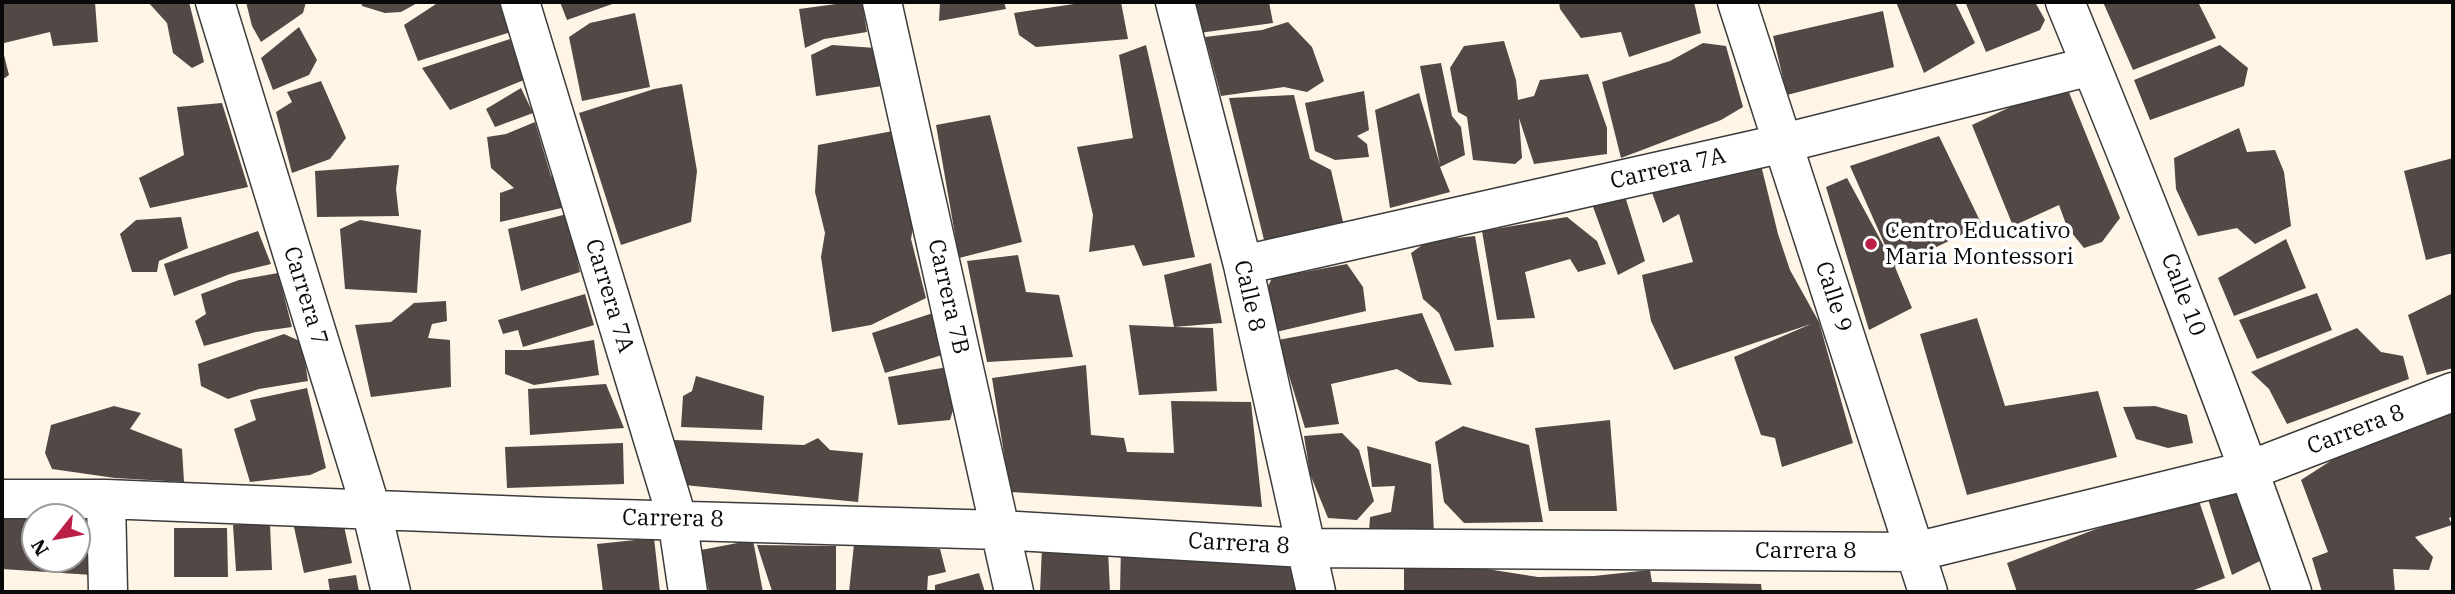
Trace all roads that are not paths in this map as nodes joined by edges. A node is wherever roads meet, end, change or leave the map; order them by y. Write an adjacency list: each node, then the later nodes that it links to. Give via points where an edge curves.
1 (215, 2): 14 (street, Carrera 7)
2 (520, 2): 15 (street, Carrera 7A)
3 (882, 2): 16 (street, Carrera 7B)
4 (1175, 2): 9 (street, Calle 8)
5 (1737, 2): 8 (street, Calle 9)
6 (2065, 2): 7 (street, Calle 10)
7 (2091, 66): 8 (street, Carrera 7A); 11 (street, Calle 10)
8 (1784, 143): 9 (street, Carrera 7A); 18 (street, Calle 9)
9 (1243, 265): 17 (street, Calle 8)
10 (2453, 392): 11 (street, Carrera 8)
11 (2250, 470): 18 (street, Carrera 8); 25 (street, Calle 10)
12 (2, 499): 13 (street, Carrera 8)
13 (106, 499): 14 (street, Carrera 8); 19 (street)
14 (371, 509): 15 (street, Carrera 8); 20 (street, Carrera 7)
15 (677, 518): 16 (street, Carrera 8); 21 (street, Carrera 7A)
16 (1000, 530): 17 (street, Carrera 8); 22 (street, Carrera 7B)
17 (1304, 548): 18 (street, Carrera 8); 23 (street, Calle 8)
18 (1915, 552): 24 (street, Calle 9)
19 (108, 592)
20 (391, 592)
21 (688, 592)
22 (1014, 592)
23 (1316, 592)
24 (1928, 592)
25 (2292, 592)

